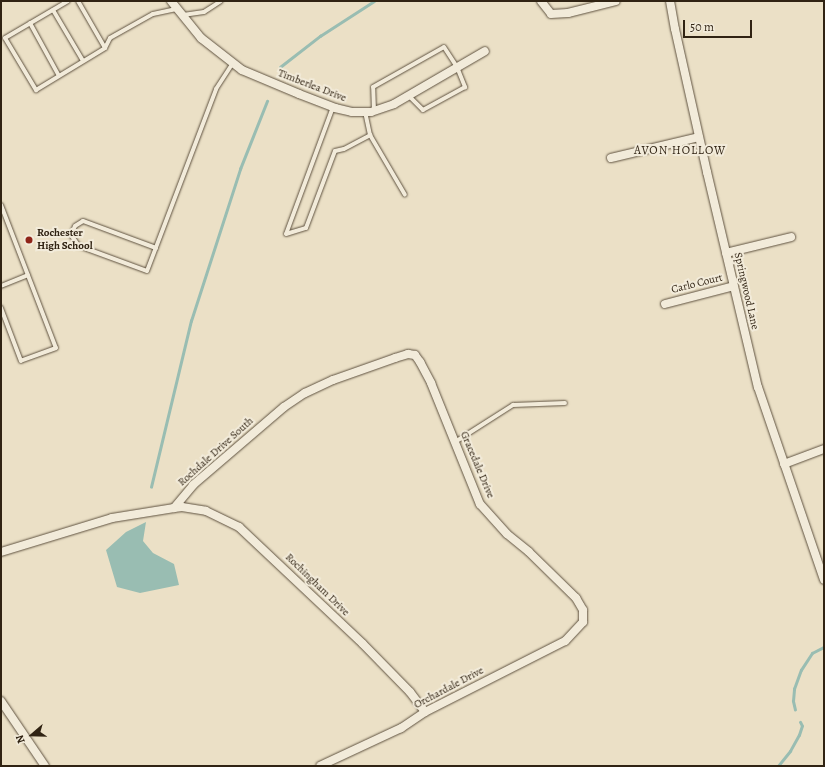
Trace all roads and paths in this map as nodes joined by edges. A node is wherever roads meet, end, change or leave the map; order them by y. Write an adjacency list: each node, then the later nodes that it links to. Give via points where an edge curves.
1 (68, 1): 8 (lane)
2 (78, 1): 11 (lane)
3 (171, 1): 9 (street, Timberlea Drive)
4 (221, 1): 9 (lane, via 204,12)
5 (541, 1): 6 (street, via 551,14 568,13)
6 (616, 1)
7 (670, 1): 21 (street, Springwood Lane)
8 (52, 10): 10 (lane); 13 (lane)
9 (180, 12): 11 (lane, via 152,14 110,38); 14 (street, Timberlea Drive, via 201,38)
10 (30, 23): 16 (lane); 16 (lane, via 5,38 36,90)
11 (105, 48): 13 (lane)
12 (485, 51): 15 (street, Timberlea Drive)
13 (83, 61): 16 (lane)
14 (233, 63): 18 (street, Timberlea Drive, via 242,70); 26 (lane, via 213,95)
15 (457, 67): 17 (street, Timberlea Drive); 17 (lane, via 465,87 423,110); 19 (lane, via 444,47 373,87)
16 (59, 76)
17 (409, 96): 19 (street, Timberlea Drive)
18 (333, 107): 19 (street, Timberlea Drive, via 352,112); 20 (lane, via 286,234 306,228 335,151)
19 (370, 112): 20 (lane)
20 (370, 135): 23 (lane)
21 (699, 137): 22 (street); 27 (street, Springwood Lane)
22 (611, 158)
23 (406, 195)
24 (1, 205): 28 (lane)
25 (791, 237): 27 (street)
26 (156, 248): 26 (lane, via 147,271 79,246 71,235 76,226 83,221)
27 (726, 252): 30 (street, Springwood Lane)
28 (28, 275): 29 (lane); 32 (lane, via 56,348 21,362)
29 (1, 286)
30 (734, 286): 31 (street, Carlo Court); 37 (street, Springwood Lane, via 758,387)
31 (665, 304)
32 (1, 308)
33 (414, 355): 35 (street, Gracedale Drive, via 431,383); 38 (street, Rochdale Drive South, via 395,358 333,380 284,407 193,485)
34 (565, 403): 35 (lane, via 513,405)
35 (455, 442): 41 (street, Gracedale Drive, via 480,504 507,534 576,598 583,610)
36 (824, 448): 37 (street)
37 (784, 464): 40 (street, Springwood Lane)
38 (174, 508): 39 (street, via 112,518); 43 (street, Rochingham Drive, via 206,511 240,527 363,644 410,692)
39 (1, 552)
40 (824, 580)
41 (582, 622): 43 (street, Orchardale Drive, via 565,641)
42 (1, 701): 44 (street)
43 (425, 712): 45 (street, Orchardale Drive, via 401,728)
44 (45, 766)
45 (320, 766)

